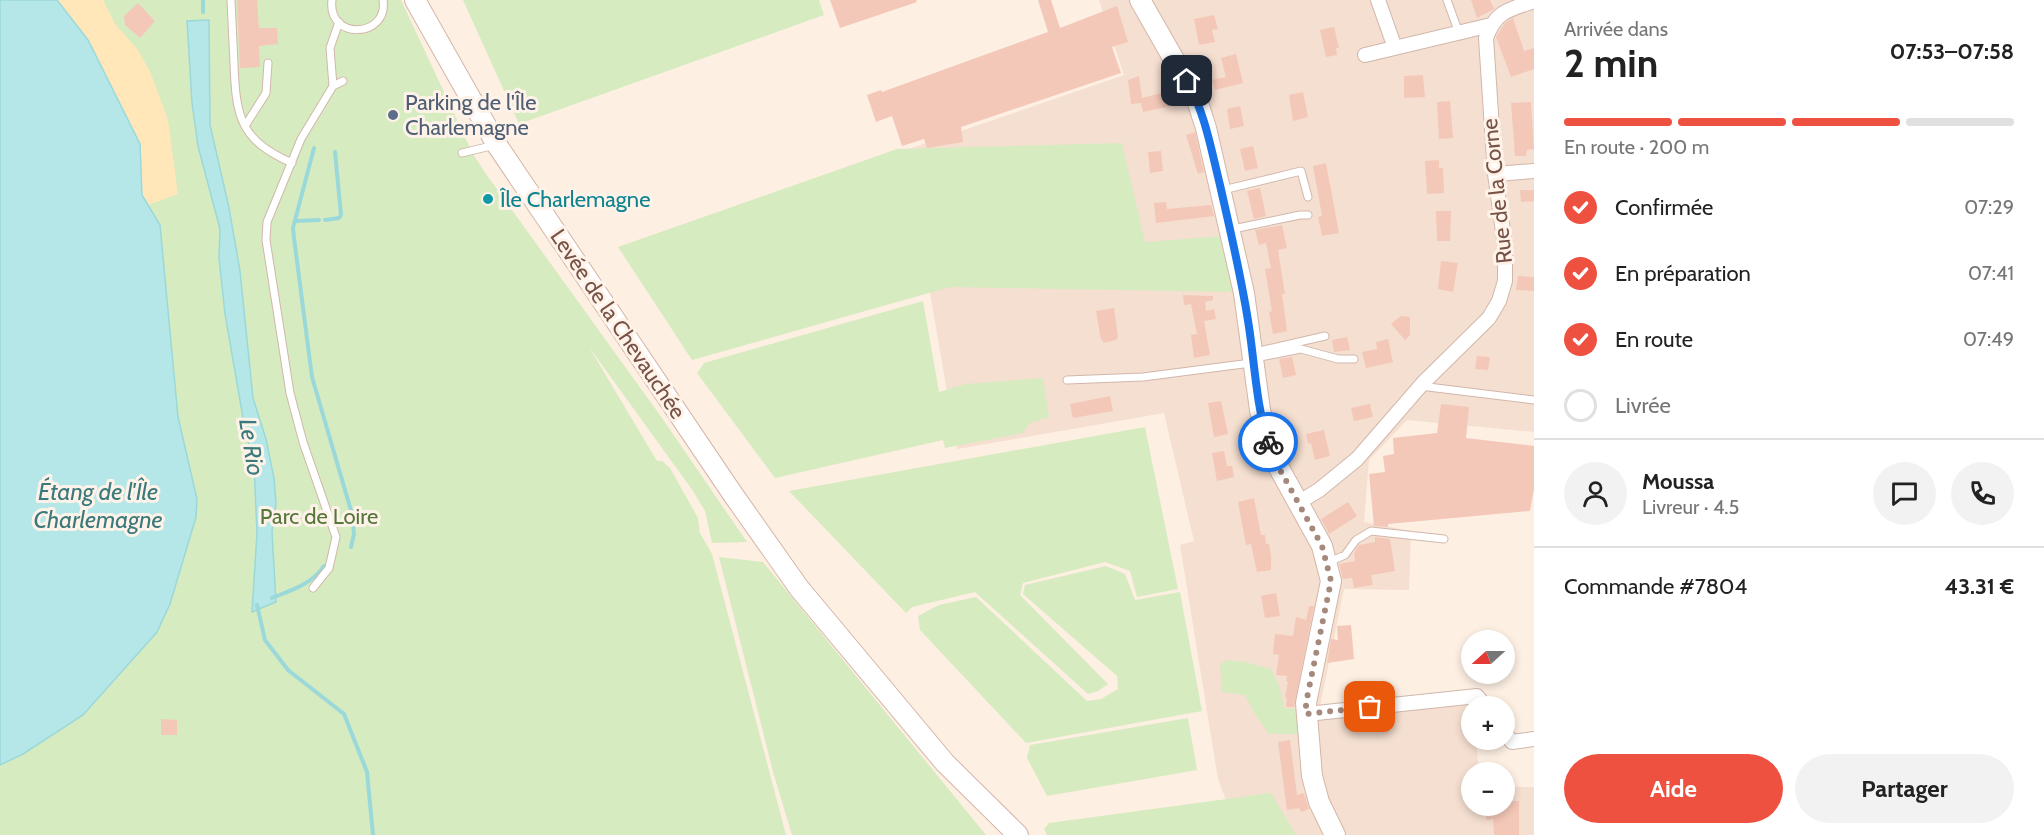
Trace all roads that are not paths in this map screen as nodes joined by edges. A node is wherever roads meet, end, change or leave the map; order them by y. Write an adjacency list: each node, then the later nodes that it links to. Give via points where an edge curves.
1 (231, 0): 17 (lane, via 235,96)
2 (332, 0): 9 (lane, via 332,11)
3 (383, 0): 9 (lane, via 382,14 371,27 354,30)
4 (415, 0): 18 (street, Levée de la Chevauchée)
5 (1140, 0): 23 (street, via 1197,100)
6 (1378, 0): 12 (street)
7 (1447, 0): 11 (lane)
8 (1534, 1): 10 (street, via 1500,14)
9 (339, 22): 16 (lane, via 330,48)
10 (1491, 25): 11 (street); 22 (street, Rue de la Corne, via 1486,38)
11 (1459, 33): 12 (street)
12 (1395, 48): 13 (street)
13 (1365, 55)
14 (268, 63): 17 (lane, via 266,93)
15 (343, 81): 16 (lane)
16 (333, 86): 20 (lane, via 301,139)
17 (245, 126): 20 (lane, via 270,153)
18 (497, 145): 19 (lane); 41 (street, Levée de la Chevauchée, via 799,588 910,724)
19 (462, 153)
20 (292, 163): 36 (lane, via 267,222 266,240 290,393 336,537 329,568)
21 (1534, 171): 22 (street)
22 (1495, 174): 31 (street, Rue de la Corne, via 1506,268 1499,302 1489,318)
23 (1221, 191): 24 (lane, via 1301,171); 26 (street)
24 (1308, 197)
25 (1308, 215): 26 (lane)
26 (1230, 230): 28 (street)
27 (1325, 336): 28 (lane)
28 (1253, 358): 29 (lane, via 1301,349); 30 (lane, via 1143,377); 33 (street, via 1265,432)
29 (1354, 359)
30 (1066, 380)
31 (1420, 386): 32 (lane); 33 (street, Rue de la Corne, via 1357,459)
32 (1534, 400)
33 (1298, 503): 35 (street, via 1322,546)
34 (1443, 538): 35 (lane, via 1371,531 1356,540 1345,555)
35 (1326, 562): 38 (street, via 1331,581)
36 (313, 588)
37 (1461, 698): 38 (street)
38 (1306, 714): 42 (street, via 1312,776)
39 (1534, 740): 40 (street)
40 (1515, 742)
41 (1018, 835)
42 (1335, 835)

